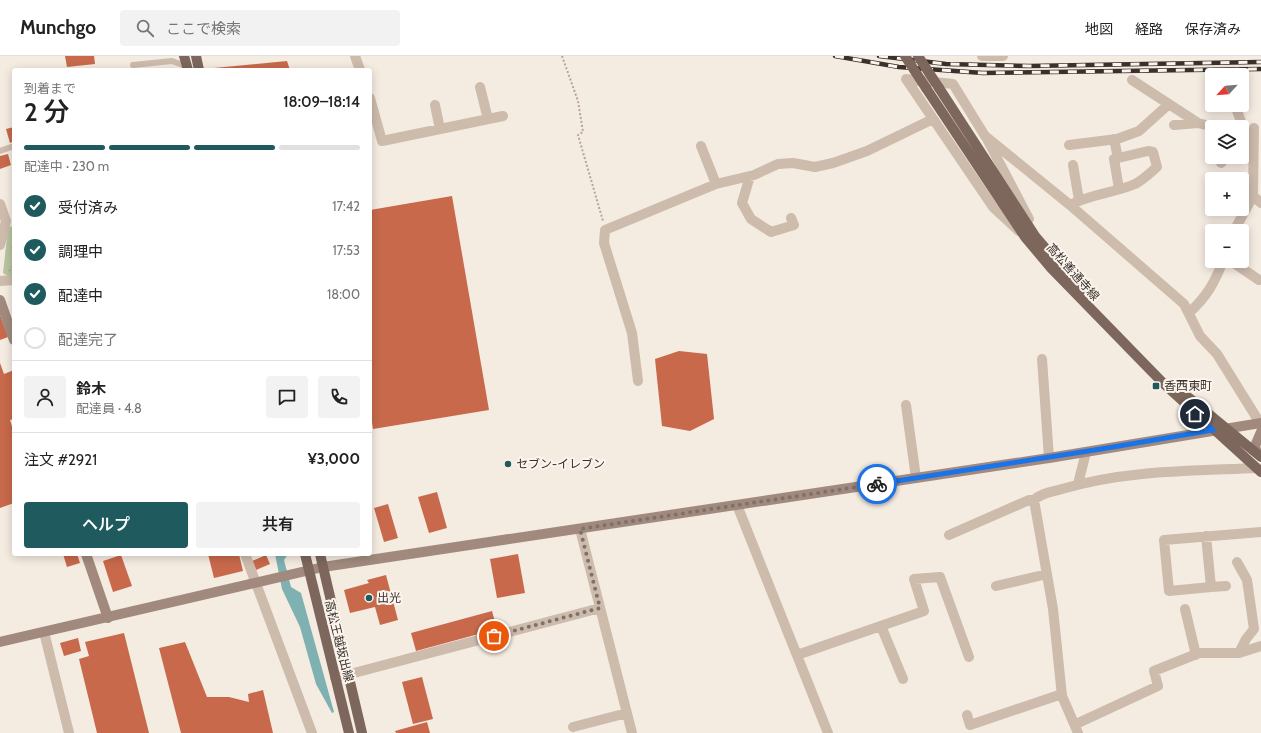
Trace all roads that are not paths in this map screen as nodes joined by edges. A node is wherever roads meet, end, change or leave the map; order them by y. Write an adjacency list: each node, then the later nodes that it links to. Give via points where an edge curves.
1 (355, 56): 10 (street)
2 (905, 56): 43 (main road, 高松善通寺線, bridge)
3 (918, 56): 43 (main road, 高松善通寺線, bridge)
4 (984, 56): 5 (street)
5 (1004, 56)
6 (196, 57): 8 (street); 9 (main road)
7 (133, 65): 8 (lane, via 172,61)
8 (184, 65)
9 (199, 68)
10 (359, 68)
11 (1132, 80): 13 (street)
12 (480, 87): 18 (street)
13 (1169, 104): 20 (street); 26 (street, via 1139,130)
14 (372, 105): 24 (street, via 382,141)
15 (435, 105): 24 (street)
16 (1240, 112): 23 (street)
17 (503, 116): 18 (street)
18 (488, 119): 24 (street)
19 (933, 119): 25 (street, via 906,79 953,84); 33 (street, via 867,151 833,163 815,166 778,164); 43 (street, via 993,207)
20 (1198, 123): 21 (street); 22 (street)
21 (1174, 125)
22 (1205, 125)
23 (1250, 128): 36 (street)
24 (440, 129)
25 (985, 136): 37 (street); 43 (street, via 1033,226)
26 (1114, 139): 27 (street); 31 (street)
27 (1069, 145)
28 (701, 146): 34 (street)
29 (12, 147): 30 (lane)
30 (0, 151)
31 (1118, 158): 35 (street, via 1114,160); 35 (street, via 1153,152 1157,167 1137,183)
32 (1073, 165): 37 (street)
33 (750, 176): 34 (street); 40 (street, via 742,203 751,219 771,232 794,225)
34 (716, 184): 54 (street, via 605,230 604,243 632,332)
35 (1119, 189): 37 (street)
36 (1253, 196): 38 (street); 42 (street)
37 (1074, 203): 51 (street, via 1184,304)
38 (1261, 203)
39 (0, 204): 41 (street)
40 (791, 218)
41 (7, 221): 44 (street)
42 (1238, 224)
43 (1030, 236): 57 (main road, 高松善通寺線, via 1051,268 1089,309); 58 (main road, 高松善通寺線, via 1134,346 1191,400)
44 (0, 245)
45 (1220, 268): 51 (street, via 1204,299)
46 (1241, 268): 48 (street)
47 (12, 280): 49 (street)
48 (1259, 280)
49 (0, 281)
50 (0, 300): 52 (street)
51 (1189, 313): 56 (street, via 1200,336 1217,354)
52 (12, 334)
53 (1042, 359): 62 (street)
54 (638, 381)
55 (906, 405): 64 (street)
56 (1261, 426): 58 (street, via 1244,426); 61 (street, via 1255,446)
57 (1213, 430): 58 (street); 59 (street); 60 (main road, 高松善通寺線)
58 (1232, 432): 60 (street, via 1233,443); 61 (main road, 高松善通寺線)
59 (1086, 452): 62 (street); 65 (street)
60 (1240, 453): 63 (main road, 高松善通寺線)
61 (1259, 455)
62 (1049, 458): 64 (street)
63 (1259, 470): 65 (street, via 1135,474)
64 (916, 478): 67 (street)
65 (1078, 484): 66 (street, via 1039,495)
66 (1034, 500): 70 (street); 79 (street)
67 (737, 505): 68 (street); 92 (street)
68 (580, 529): 77 (street); 84 (street)
69 (1261, 532): 71 (street)
70 (949, 535)
71 (1206, 536): 83 (street); 83 (street, via 1160,540 1169,594)
72 (87, 556): 86 (street)
73 (245, 556): 80 (street)
74 (306, 556): 78 (main road, 高松王越坂出線)
75 (320, 556): 77 (main road, 高松王越坂出線)
76 (1237, 562): 91 (street, via 1247,580 1254,629)
77 (323, 567): 78 (street); 95 (main road, 高松王越坂出線)
78 (309, 569): 80 (street); 96 (main road, 高松王越坂出線)
79 (1047, 574): 81 (street); 98 (street)
80 (255, 582): 86 (street); 104 (street)
81 (996, 586)
82 (1226, 586): 83 (street)
83 (1211, 587)
84 (600, 608): 95 (street); 99 (street)
85 (1185, 609): 93 (street)
86 (108, 618): 88 (street)
87 (881, 626): 92 (street); 94 (street, via 924,611 914,578 940,576); 97 (street)
88 (44, 632): 89 (street); 103 (street)
89 (0, 642)
90 (1261, 646): 91 (street)
91 (1239, 653): 93 (street, via 1214,652)
92 (797, 655): 108 (street)
93 (1196, 655): 102 (street, via 1154,671 1158,686)
94 (969, 657)
95 (348, 675): 96 (street); 106 (main road, 高松王越坂出線)
96 (335, 678): 105 (main road, 高松王越坂出線)
97 (903, 679)
98 (1062, 694): 100 (street, via 970,725); 102 (street)
99 (627, 713): 101 (street); 107 (street)
100 (967, 715)
101 (573, 726)
102 (1077, 728)
103 (69, 733)
104 (312, 733)
105 (349, 733)
106 (362, 733)
107 (632, 733)
108 (828, 733)

